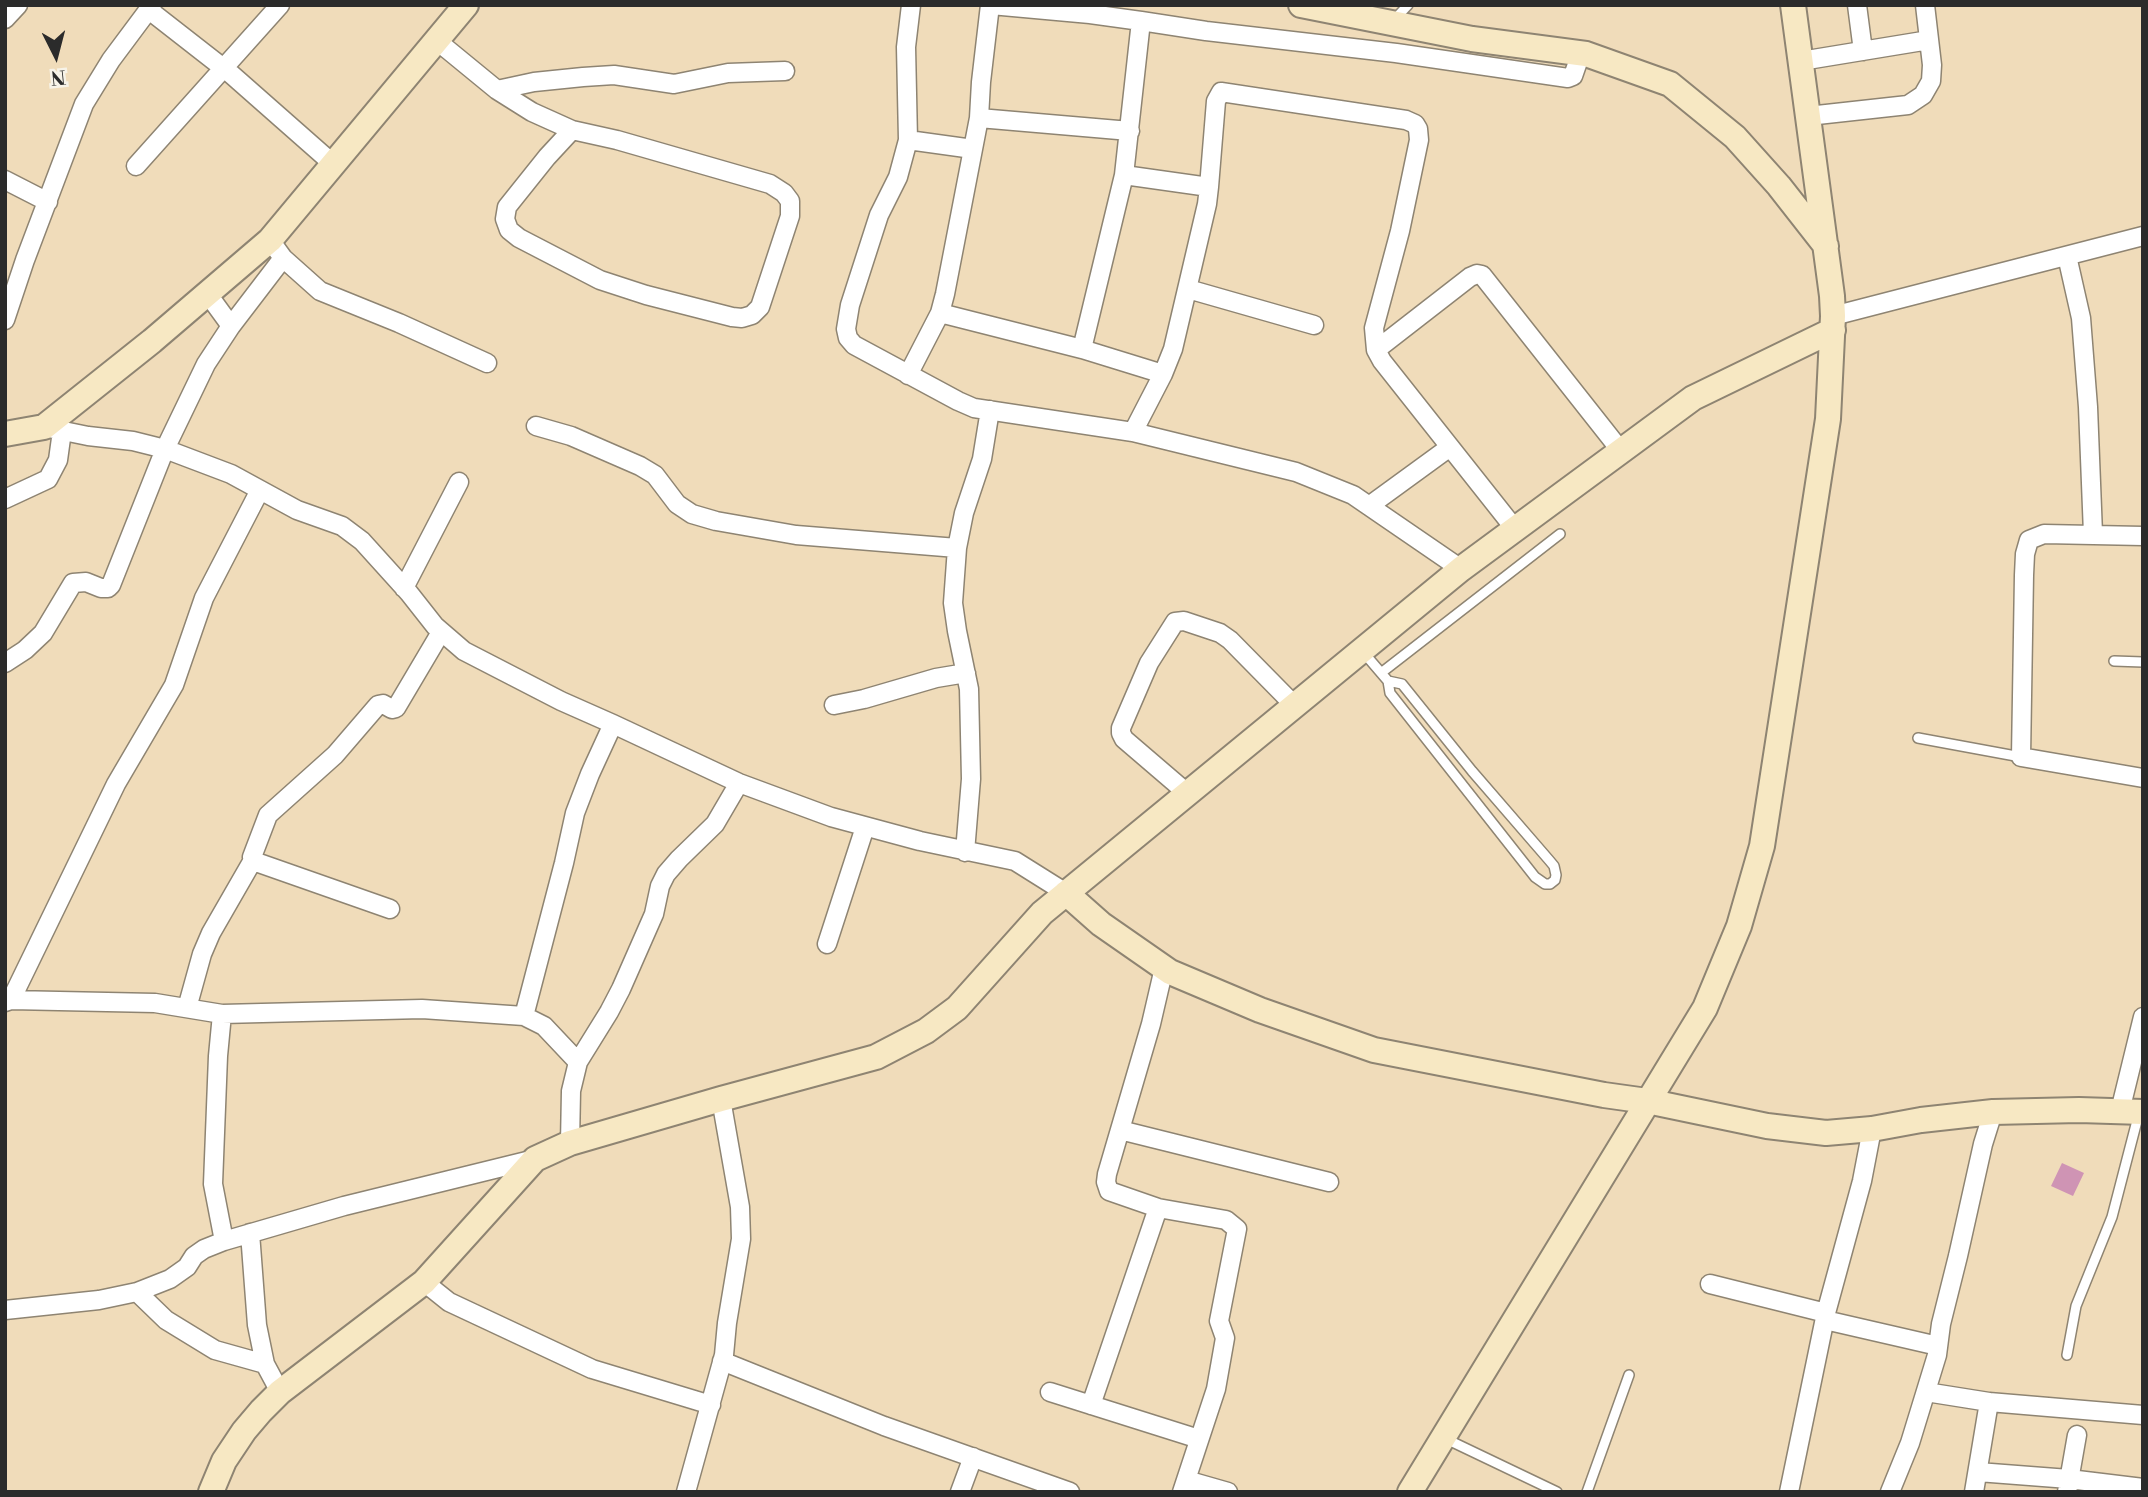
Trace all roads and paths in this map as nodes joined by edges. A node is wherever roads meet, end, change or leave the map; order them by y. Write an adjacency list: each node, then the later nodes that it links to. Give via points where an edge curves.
1 (18, 5): 12 (street)
2 (280, 5): 19 (street)
3 (466, 5): 14 (street)
4 (911, 5): 26 (street, via 906,47)
5 (991, 5): 13 (street); 23 (street)
6 (1301, 5): 11 (street)
7 (1793, 5): 17 (street)
8 (1857, 5): 16 (street)
9 (1925, 5): 15 (street)
10 (151, 7): 19 (street); 33 (street, via 85,104)
11 (1400, 14): 18 (street, via 1472,39)
12 (5, 19)
13 (1141, 21): 18 (street, via 1554,77 1567,78); 25 (street)
14 (436, 40): 21 (street); 28 (street)
15 (1929, 40): 16 (street); 22 (street, via 1931,82 1923,95 1908,105)
16 (1863, 51): 17 (street)
17 (1801, 61): 22 (street)
18 (1578, 64): 35 (street, via 1670,84 1735,137)
19 (223, 67): 28 (street); 29 (street)
20 (785, 71): 21 (street, via 728,74 674,84 614,75 583,77)
21 (497, 90): 24 (street)
22 (1808, 116): 35 (street)
23 (979, 118): 25 (street); 27 (street)
24 (572, 130): 24 (street, via 771,184 784,192 790,201 790,216 760,307 752,315 732,317 646,295 600,280 509,230 507,207)
25 (1129, 131): 30 (street)
26 (908, 140): 27 (street); 49 (street, via 898,177 879,215 846,329 854,345)
27 (973, 149): 40 (street)
28 (332, 163): 36 (street)
29 (135, 166)
30 (1124, 175): 32 (street); 45 (street)
31 (5, 180): 33 (street)
32 (1209, 187): 38 (street); 46 (street, via 1220,92 1415,124 1419,140 1374,328)
33 (48, 202): 41 (street)
34 (2143, 236): 37 (street)
35 (1826, 246): 42 (street)
36 (277, 249): 39 (street); 44 (street); 47 (street, via 320,291)
37 (2067, 256): 42 (street); 64 (street, via 2081,318)
38 (1188, 289): 43 (street); 48 (street)
39 (207, 293): 44 (street); 52 (street)
40 (940, 313): 45 (street); 49 (street)
41 (5, 320)
42 (1833, 323): 57 (street, via 1693,398); 98 (street, via 1828,419 1762,846 1739,926 1705,1008)
43 (1314, 325)
44 (231, 326): 56 (street, via 206,364)
45 (1082, 349): 48 (street)
46 (1376, 350): 55 (street); 57 (street, via 1470,277 1482,275)
47 (487, 363)
48 (1163, 374): 53 (street)
49 (908, 375): 50 (street, via 974,408)
50 (990, 410): 53 (street); 66 (street, via 982,459)
51 (536, 426): 66 (street, via 640,466 655,475 677,504 692,514 796,535)
52 (53, 429): 54 (street); 56 (street); 60 (street, via 58,460 48,479)
53 (1133, 432): 61 (street, via 1296,472)
54 (5, 434)
55 (1450, 447): 61 (street); 62 (street)
56 (166, 449): 59 (street); 73 (street, via 111,584 101,588 73,583 43,633)
57 (1621, 451): 62 (street)
58 (459, 482): 68 (street)
59 (260, 490): 68 (street, via 342,526 362,541); 91 (street, via 204,598 174,685 116,784)
60 (5, 499)
61 (1369, 506): 67 (street)
62 (1515, 529): 67 (street)
63 (1560, 534): 75 (lane)
64 (2093, 534): 65 (street); 80 (street, via 2044,534 2029,540 2024,575)
65 (2143, 536)
66 (957, 548): 74 (street, via 953,603)
67 (1461, 569): 70 (street)
68 (404, 588): 69 (street)
69 (441, 632): 78 (street, via 464,651 510,676); 86 (street, via 396,708 383,704 374,708 335,755 268,816)
70 (1362, 651): 75 (lane); 77 (street)
71 (2114, 661): 72 (lane)
72 (2143, 662)
73 (5, 663)
74 (966, 673): 76 (street); 85 (street, via 972,736)
75 (1385, 677): 75 (lane, via 1402,684 1554,866 1556,875 1550,884 1526,867 1390,693)
76 (834, 705)
77 (1294, 706): 83 (street); 83 (street, via 1230,640 1184,621 1175,622 1149,663 1121,733)
78 (613, 724): 82 (street); 94 (street, via 575,813)
79 (1918, 738): 80 (lane)
80 (2021, 757): 81 (street)
81 (2143, 778)
82 (739, 783): 84 (street); 96 (street, via 715,824 666,874 621,989)
83 (1188, 793): 87 (street)
84 (865, 827): 85 (street); 89 (street)
85 (965, 852): 87 (street, via 1015,861)
86 (253, 860): 88 (street); 92 (street, via 211,933)
87 (1066, 893): 90 (street, via 1101,925); 97 (street, via 1042,913 957,1008 926,1031 876,1057)
88 (390, 909)
89 (827, 944)
90 (1164, 968): 98 (street, via 1260,1010 1374,1050); 102 (street)
91 (8, 1001): 92 (street, via 155,1003)
92 (187, 1008): 93 (street)
93 (222, 1014): 94 (street, via 422,1009); 108 (street, via 213,1184)
94 (524, 1016): 96 (street, via 544,1026)
95 (2143, 1017): 99 (street)
96 (578, 1062): 103 (street, via 571,1091)
97 (721, 1098): 103 (street); 116 (street, via 740,1207 741,1239)
98 (1647, 1101): 101 (street, via 1767,1126 1826,1133); 127 (street)
99 (2134, 1111): 100 (street); 115 (lane, via 2112,1217 2076,1306)
100 (1993, 1112): 101 (street); 114 (street)
101 (1872, 1129): 113 (street)
102 (1120, 1130): 105 (street); 106 (street, via 1107,1174 1109,1191)
103 (570, 1143): 104 (street)
104 (535, 1159): 107 (street); 109 (street)
105 (1329, 1182)
106 (1158, 1208): 124 (street); 128 (street, via 1226,1220 1237,1229 1219,1321 1225,1338 1216,1389)
107 (250, 1233): 108 (street); 117 (street, via 257,1325)
108 (224, 1241): 111 (street, via 204,1249 187,1268 160,1285)
109 (424, 1282): 119 (street); 123 (street, via 449,1302 592,1369)
110 (1710, 1283): 113 (street)
111 (137, 1292): 112 (street); 117 (street, via 166,1320 215,1350)
112 (5, 1310)
113 (1826, 1317): 114 (street); 142 (street)
114 (1938, 1346): 121 (street)
115 (2067, 1355)
116 (722, 1361): 123 (street); 129 (street)
117 (265, 1364): 119 (street)
118 (1629, 1375): 141 (lane)
119 (280, 1392): 134 (street, via 244,1431)
120 (1050, 1392): 124 (street)
121 (1926, 1392): 122 (street); 143 (street)
122 (1989, 1402): 125 (street); 130 (street)
123 (710, 1405): 135 (street)
124 (1091, 1405): 128 (street)
125 (2143, 1415)
126 (2077, 1435): 131 (street)
127 (1443, 1437): 139 (street); 140 (lane)
128 (1199, 1439): 132 (street)
129 (973, 1457): 136 (street); 137 (street)
130 (1978, 1472): 131 (street); 144 (street)
131 (2068, 1485): 133 (street)
132 (1184, 1486): 138 (street)
133 (2143, 1488)
134 (211, 1492)
135 (687, 1492)
136 (960, 1492)
137 (1070, 1492)
138 (1228, 1492)
139 (1410, 1492)
140 (1557, 1492)
141 (1587, 1492)
142 (1789, 1492)
143 (1891, 1492)
144 (1974, 1492)

